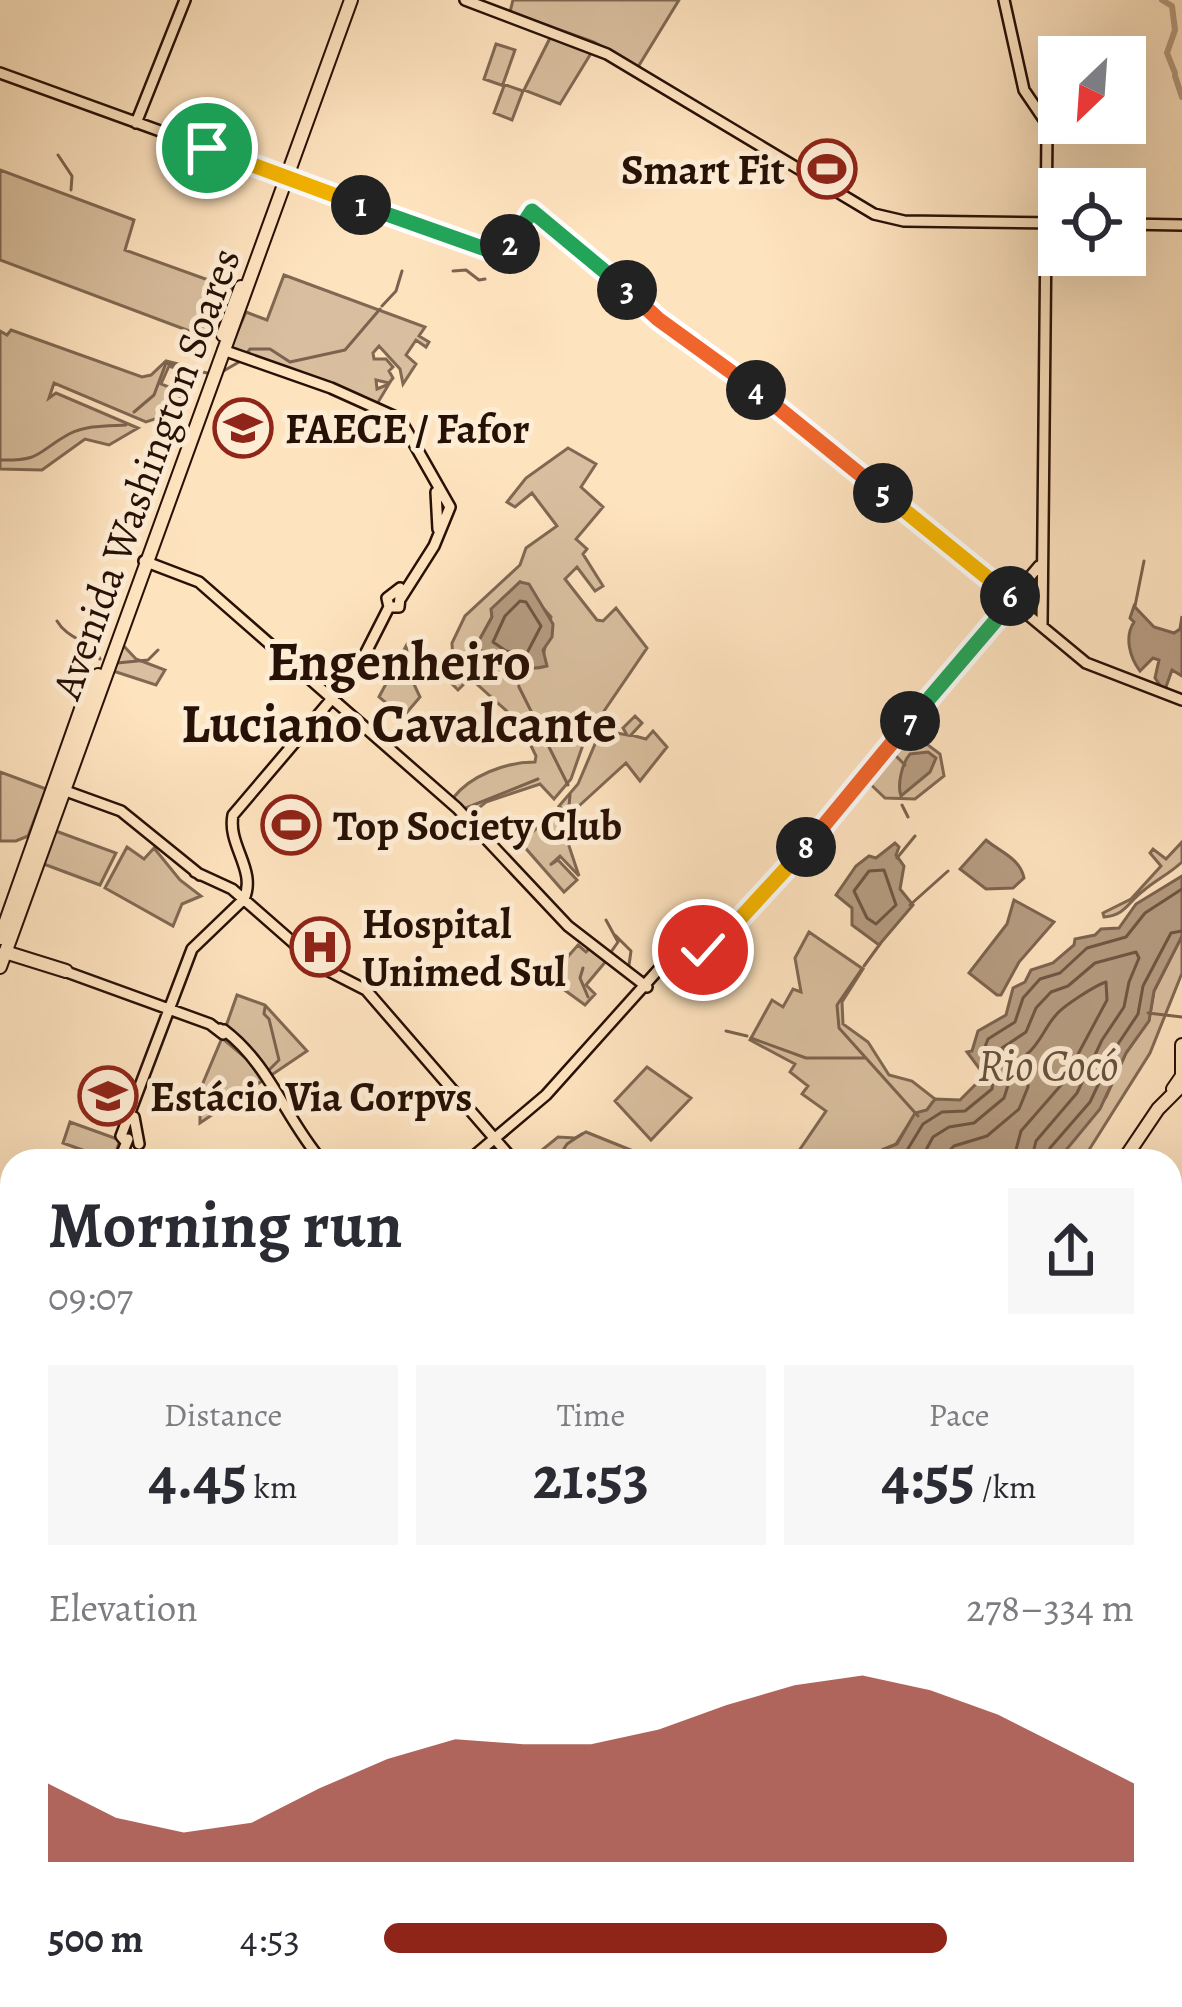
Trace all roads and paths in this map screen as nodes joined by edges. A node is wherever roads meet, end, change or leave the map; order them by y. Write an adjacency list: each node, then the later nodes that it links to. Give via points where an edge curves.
1 (183, 0): 7 (main road)
2 (348, 0): 9 (highway, Avenida Washington Soares)
3 (469, 0): 5 (main road); 11 (main road, via 607,53 874,214)
4 (1005, 1): 8 (main road, via 1024,90 1047,125)
5 (502, 5): 10 (main road, via 608,50 879,213)
6 (0, 71): 7 (main road)
7 (138, 121): 9 (main road)
8 (1048, 168)
9 (285, 176): 15 (highway, Avenida Washington Soares); 20 (main road, via 500,253 532,211); 24 (highway, Avenida Washington Soares)
10 (1038, 222)
11 (1038, 222)
12 (1146, 222): 13 (main road)
13 (1182, 223)
14 (1048, 276): 19 (main road)
15 (223, 350): 16 (main road, via 373,408 413,440); 18 (highway, Avenida Washington Soares)
16 (436, 485): 17 (main road, via 438,529); 17 (main road, via 450,507)
17 (428, 553): 22 (main road, via 398,596 386,600 391,608 364,661)
18 (144, 561): 22 (main road, via 200,580); 24 (highway, Avenida Washington Soares)
19 (1040, 567): 20 (main road); 21 (main road)
20 (1012, 599): 21 (main road); 30 (main road, via 721,939)
21 (1041, 623): 23 (main road, via 1086,663)
22 (334, 698): 26 (main road, via 236,811 252,880); 30 (main road, via 459,805 569,925)
23 (1177, 699)
24 (61, 790): 25 (highway, Avenida Washington Soares); 26 (main road, via 121,811); 27 (highway, Avenida Washington Soares)
25 (48, 838): 27 (highway); 28 (highway, Avenida Washington Soares)
26 (243, 901): 32 (main road, via 192,949); 38 (main road, via 323,968 366,991)
27 (4, 934)
28 (3, 961): 29 (highway); 31 (main road)
29 (66, 971): 31 (main road)
30 (646, 986): 38 (main road, via 548,1098)
31 (124, 994): 32 (main road)
32 (171, 1011): 34 (main road); 41 (main road, via 221,1031 254,1056)
33 (1182, 1045): 35 (highway)
34 (157, 1049): 36 (main road); 37 (main road)
35 (1178, 1090): 45 (highway)
36 (134, 1117): 37 (main road); 39 (main road)
37 (125, 1138): 40 (main road)
38 (497, 1143): 42 (main road); 43 (main road); 44 (main road)
39 (139, 1144)
40 (121, 1149)
41 (310, 1149)
42 (489, 1149)
43 (492, 1149)
44 (502, 1149)
45 (1135, 1149)

